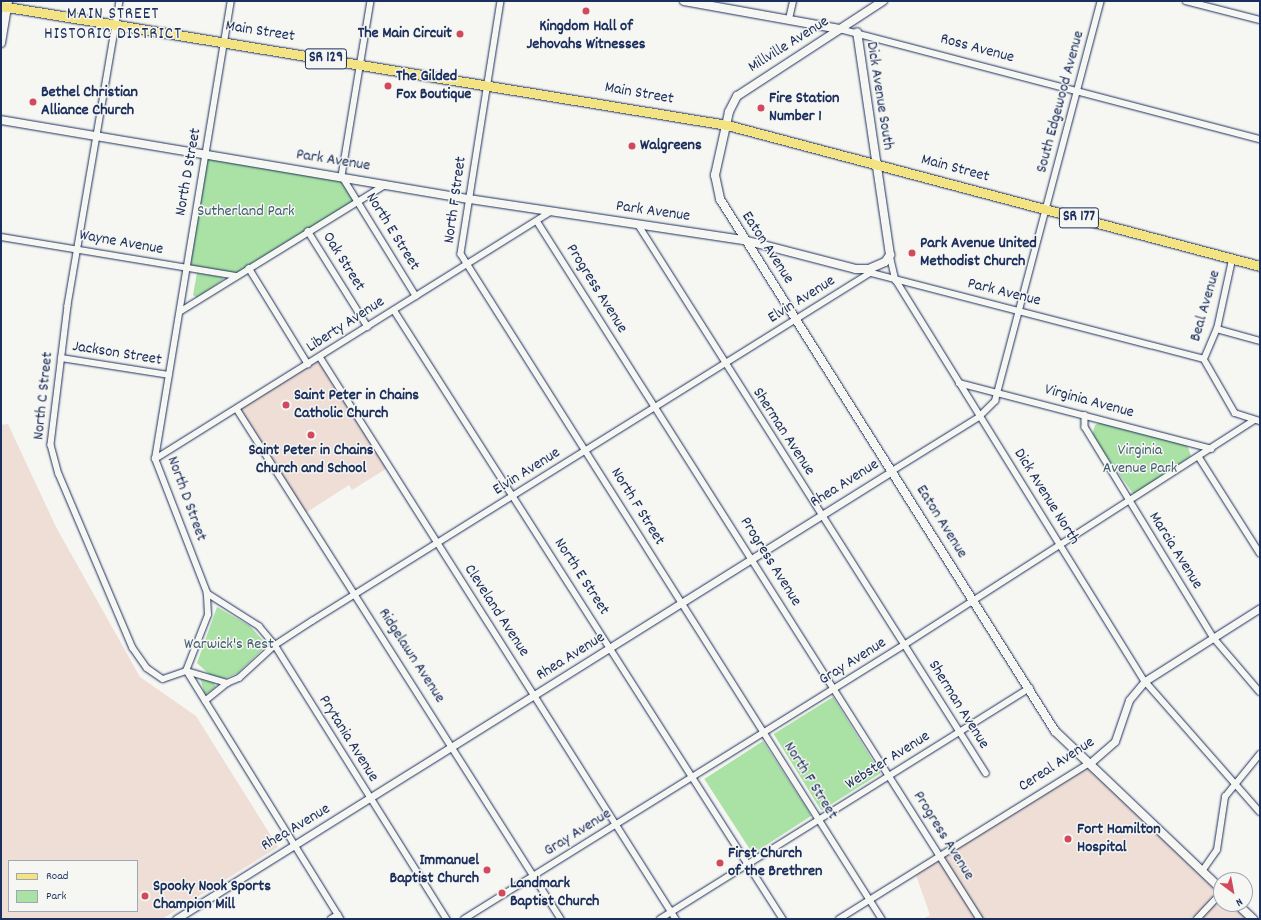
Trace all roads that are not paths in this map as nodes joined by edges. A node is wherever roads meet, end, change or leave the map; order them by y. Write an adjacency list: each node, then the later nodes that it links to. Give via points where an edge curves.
1 (120, 1): 13 (street, North C Street)
2 (231, 1): 16 (street, North D Street)
3 (371, 1): 18 (street)
4 (501, 1): 19 (street, North F Street)
5 (684, 1): 11 (main road, Ross Avenue)
6 (793, 1): 11 (street)
7 (883, 1): 14 (main road, Millville Avenue)
8 (1101, 1): 20 (street, South Edgewood Avenue)
9 (1186, 1): 12 (street)
10 (5, 4): 13 (main road, Main Street / SR 129); 17 (main road)
11 (789, 19): 14 (main road, Ross Avenue)
12 (1260, 20)
13 (116, 24): 16 (main road, Main Street / SR 129); 23 (street, North C Street)
14 (840, 29): 15 (street, Ross Avenue); 22 (main road, Millville Avenue, via 741,93 731,106)
15 (857, 32): 20 (street, Ross Avenue); 26 (main road, Dick Avenue South)
16 (225, 42): 18 (main road, Main Street / SR 129); 25 (street, North D Street)
17 (1, 43)
18 (360, 64): 19 (main road, Main Street / SR 129); 27 (street)
19 (487, 84): 22 (main road, Main Street / SR 129); 29 (street, North F Street)
20 (1078, 90): 24 (street, Ross Avenue); 31 (street, South Edgewood Avenue)
21 (1, 120): 23 (main road, Park Avenue)
22 (727, 125): 26 (main road, Main Street / SR 177); 37 (main road, Eaton Avenue, via 715,179 724,207)
23 (97, 136): 25 (main road, Park Avenue); 38 (street, North C Street)
24 (1260, 139)
25 (206, 155): 27 (main road, Park Avenue); 43 (street, North D Street)
26 (875, 163): 31 (main road, Main Street / SR 177); 39 (main road, Dick Avenue North)
27 (342, 176): 28 (main road, Park Avenue); 30 (street, North E Street)
28 (387, 184): 29 (main road, Park Avenue); 30 (street)
29 (469, 199): 32 (main road, Park Avenue); 41 (street, North F Street, via 460,247)
30 (357, 201): 35 (street); 49 (street, North E Street)
31 (1045, 209): 40 (main road, Main Street / SR 177); 52 (street, South Edgewood Avenue)
32 (551, 212): 33 (street, Liberty Avenue); 34 (main road, Park Avenue)
33 (536, 221): 41 (street, Liberty Avenue); 65 (street, Progress Avenue)
34 (638, 224): 37 (main road, Park Avenue); 61 (street, Sherman Avenue)
35 (308, 231): 44 (street); 54 (street, Oak Street)
36 (1, 237): 38 (street, Wayne Avenue)
37 (744, 240): 45 (main road, Park Avenue); 53 (main road, Eaton Avenue)
38 (78, 249): 43 (street, Wayne Avenue); 58 (street, North C Street)
39 (890, 254): 45 (main road, via 877,266); 48 (street, Dick Avenue North)
40 (1232, 260): 42 (main road, Main Street / SR 177); 55 (street, Beal Avenue)
41 (467, 264): 49 (street, Liberty Avenue); 72 (street, North F Street)
42 (1260, 266)
43 (188, 268): 47 (street, Wayne Avenue); 51 (street, North D Street)
44 (249, 268): 47 (street); 60 (street)
45 (856, 269): 46 (street, Park Avenue)
46 (870, 273): 48 (street, Park Avenue); 53 (street, Elvin Avenue)
47 (236, 276): 51 (street)
48 (896, 280): 52 (street, Park Avenue); 63 (street, Dick Avenue North)
49 (416, 296): 50 (street, Liberty Avenue)
50 (394, 310): 54 (street, Liberty Avenue); 76 (street, North E Street)
51 (181, 311): 62 (street, North D Street)
52 (1019, 311): 59 (street, Park Avenue); 64 (street, Rhea Avenue)
53 (796, 320): 61 (street, Elvin Avenue); 75 (main road, Eaton Avenue)
54 (368, 327): 57 (street, Liberty Avenue)
55 (1216, 329): 56 (street); 59 (street, Beal Avenue)
56 (1260, 341)
57 (320, 357): 60 (street, Liberty Avenue); 79 (street, Cleveland Avenue)
58 (61, 358): 62 (street, Jackson Street); 92 (street, North C Street, via 50,437 60,474 133,648 155,676 172,678)
59 (1204, 359): 69 (street, via 1235,413)
60 (308, 364): 66 (street, Liberty Avenue)
61 (724, 364): 65 (street, Elvin Avenue); 78 (street, Sherman Avenue)
62 (169, 376): 74 (street, North D Street)
63 (959, 383): 64 (street, Virginia Avenue); 68 (street, Dick Avenue North)
64 (997, 390): 67 (street, Virginia Avenue); 68 (street, Rhea Avenue, via 990,409)
65 (655, 407): 72 (street, Elvin Avenue); 82 (street, Progress Avenue)
66 (237, 409): 74 (street, Liberty Avenue); 84 (street, Ridgelawn Avenue)
67 (1085, 415): 71 (street, Virginia Avenue); 77 (street, Marcia Avenue, via 1085,427)
68 (979, 417): 75 (street, Rhea Avenue); 80 (street, Dick Avenue North)
69 (1253, 421): 70 (street); 71 (street, Gray Avenue)
70 (1260, 421)
71 (1212, 448): 73 (street, Gray Avenue)
72 (586, 450): 76 (street, Elvin Avenue); 86 (street, North F Street)
73 (1200, 457): 77 (street, Gray Avenue); 81 (street)
74 (155, 459): 83 (street, North D Street)
75 (892, 471): 78 (street, Rhea Avenue); 85 (main road, Eaton Avenue)
76 (513, 496): 79 (street, Elvin Avenue); 91 (street, North E Street)
77 (1130, 502): 80 (street, Gray Avenue); 88 (street, Marcia Avenue)
78 (822, 515): 82 (street, Rhea Avenue); 90 (street, Sherman Avenue)
79 (437, 543): 84 (street, Elvin Avenue); 98 (street, Cleveland Avenue)
80 (1060, 545): 85 (street, Gray Avenue); 93 (street, Dick Avenue North)
81 (1260, 553)
82 (753, 559): 86 (street, Rhea Avenue); 96 (street, Progress Avenue)
83 (206, 593): 89 (street, Prytania Avenue, via 259,626); 92 (street, North D Street, via 208,615)
84 (356, 595): 89 (street, Elvin Avenue); 102 (street, Ridgelawn Avenue)
85 (974, 601): 90 (street, Gray Avenue); 95 (main road, Eaton Avenue)
86 (682, 603): 91 (street, Rhea Avenue); 101 (street, North F Street)
87 (1260, 608): 88 (street, Cereal Avenue)
88 (1213, 637): 93 (street, Cereal Avenue); 97 (street, Marcia Avenue)
89 (275, 645): 94 (street, Elvin Avenue, via 239,678); 109 (street, Prytania Avenue)
90 (904, 645): 96 (street, Gray Avenue); 100 (street, Sherman Avenue)
91 (611, 648): 98 (street, Rhea Avenue); 107 (street, North E Street)
92 (186, 671): 94 (street); 99 (street)
93 (1145, 681): 104 (street, Cereal Avenue, via 1129,700 1115,741); 108 (street, Dick Avenue North)
94 (227, 683): 99 (street, Elvin Avenue)
95 (1030, 688): 100 (street, Webster Avenue); 104 (main road, Eaton Avenue, via 1055,731)
96 (834, 689): 101 (street, Gray Avenue); 106 (street, Progress Avenue)
97 (1260, 692)
98 (535, 696): 102 (street, Rhea Avenue); 112 (street, Cleveland Avenue)
99 (205, 701): 113 (street)
100 (959, 731): 105 (street, Sherman Avenue); 106 (street, Webster Avenue)
101 (764, 732): 107 (street, Gray Avenue); 111 (street, North F Street)
102 (453, 747): 109 (street, Rhea Avenue); 117 (street, Ridgelawn Avenue)
103 (1260, 754): 108 (street)
104 (1090, 763): 114 (street, Cereal Avenue); 116 (main road, Eaton Avenue)
105 (986, 774)
106 (889, 776): 111 (street, Webster Avenue); 114 (street, Progress Avenue)
107 (693, 777): 112 (street, Gray Avenue); 115 (street, North E Street)
108 (1232, 784): 110 (street, Dick Avenue North); 116 (street, via 1220,812 1217,850)
109 (371, 798): 113 (street, Rhea Avenue); 126 (street, Prytania Avenue)
110 (1260, 812)
111 (819, 820): 115 (street, Webster Avenue); 119 (street, North F Street)
112 (616, 824): 117 (street, Gray Avenue); 121 (street, Cleveland Avenue)
113 (296, 845): 123 (street); 124 (street, Rhea Avenue)
114 (940, 856): 119 (street, Cereal Avenue); 134 (street, Progress Avenue)
115 (749, 864): 121 (street, Webster Avenue); 131 (street, North E Street)
116 (1203, 870): 118 (main road, Eaton Avenue)
117 (532, 876): 127 (street, Gray Avenue); 128 (street, Ridgelawn Avenue)
118 (1213, 881)
119 (870, 900): 132 (street, Cereal Avenue); 133 (street, North F Street)
120 (1213, 902): 135 (street)
121 (672, 911): 129 (street, Webster Avenue); 130 (street, Cleveland Avenue)
122 (1246, 912): 136 (main road)
123 (339, 917): 125 (street)
124 (176, 919)
125 (331, 919)
126 (447, 919)
127 (464, 919)
128 (561, 919)
129 (660, 919)
130 (676, 919)
131 (783, 919)
132 (839, 919)
133 (882, 919)
134 (980, 919)
135 (1197, 919)
136 (1253, 919)

